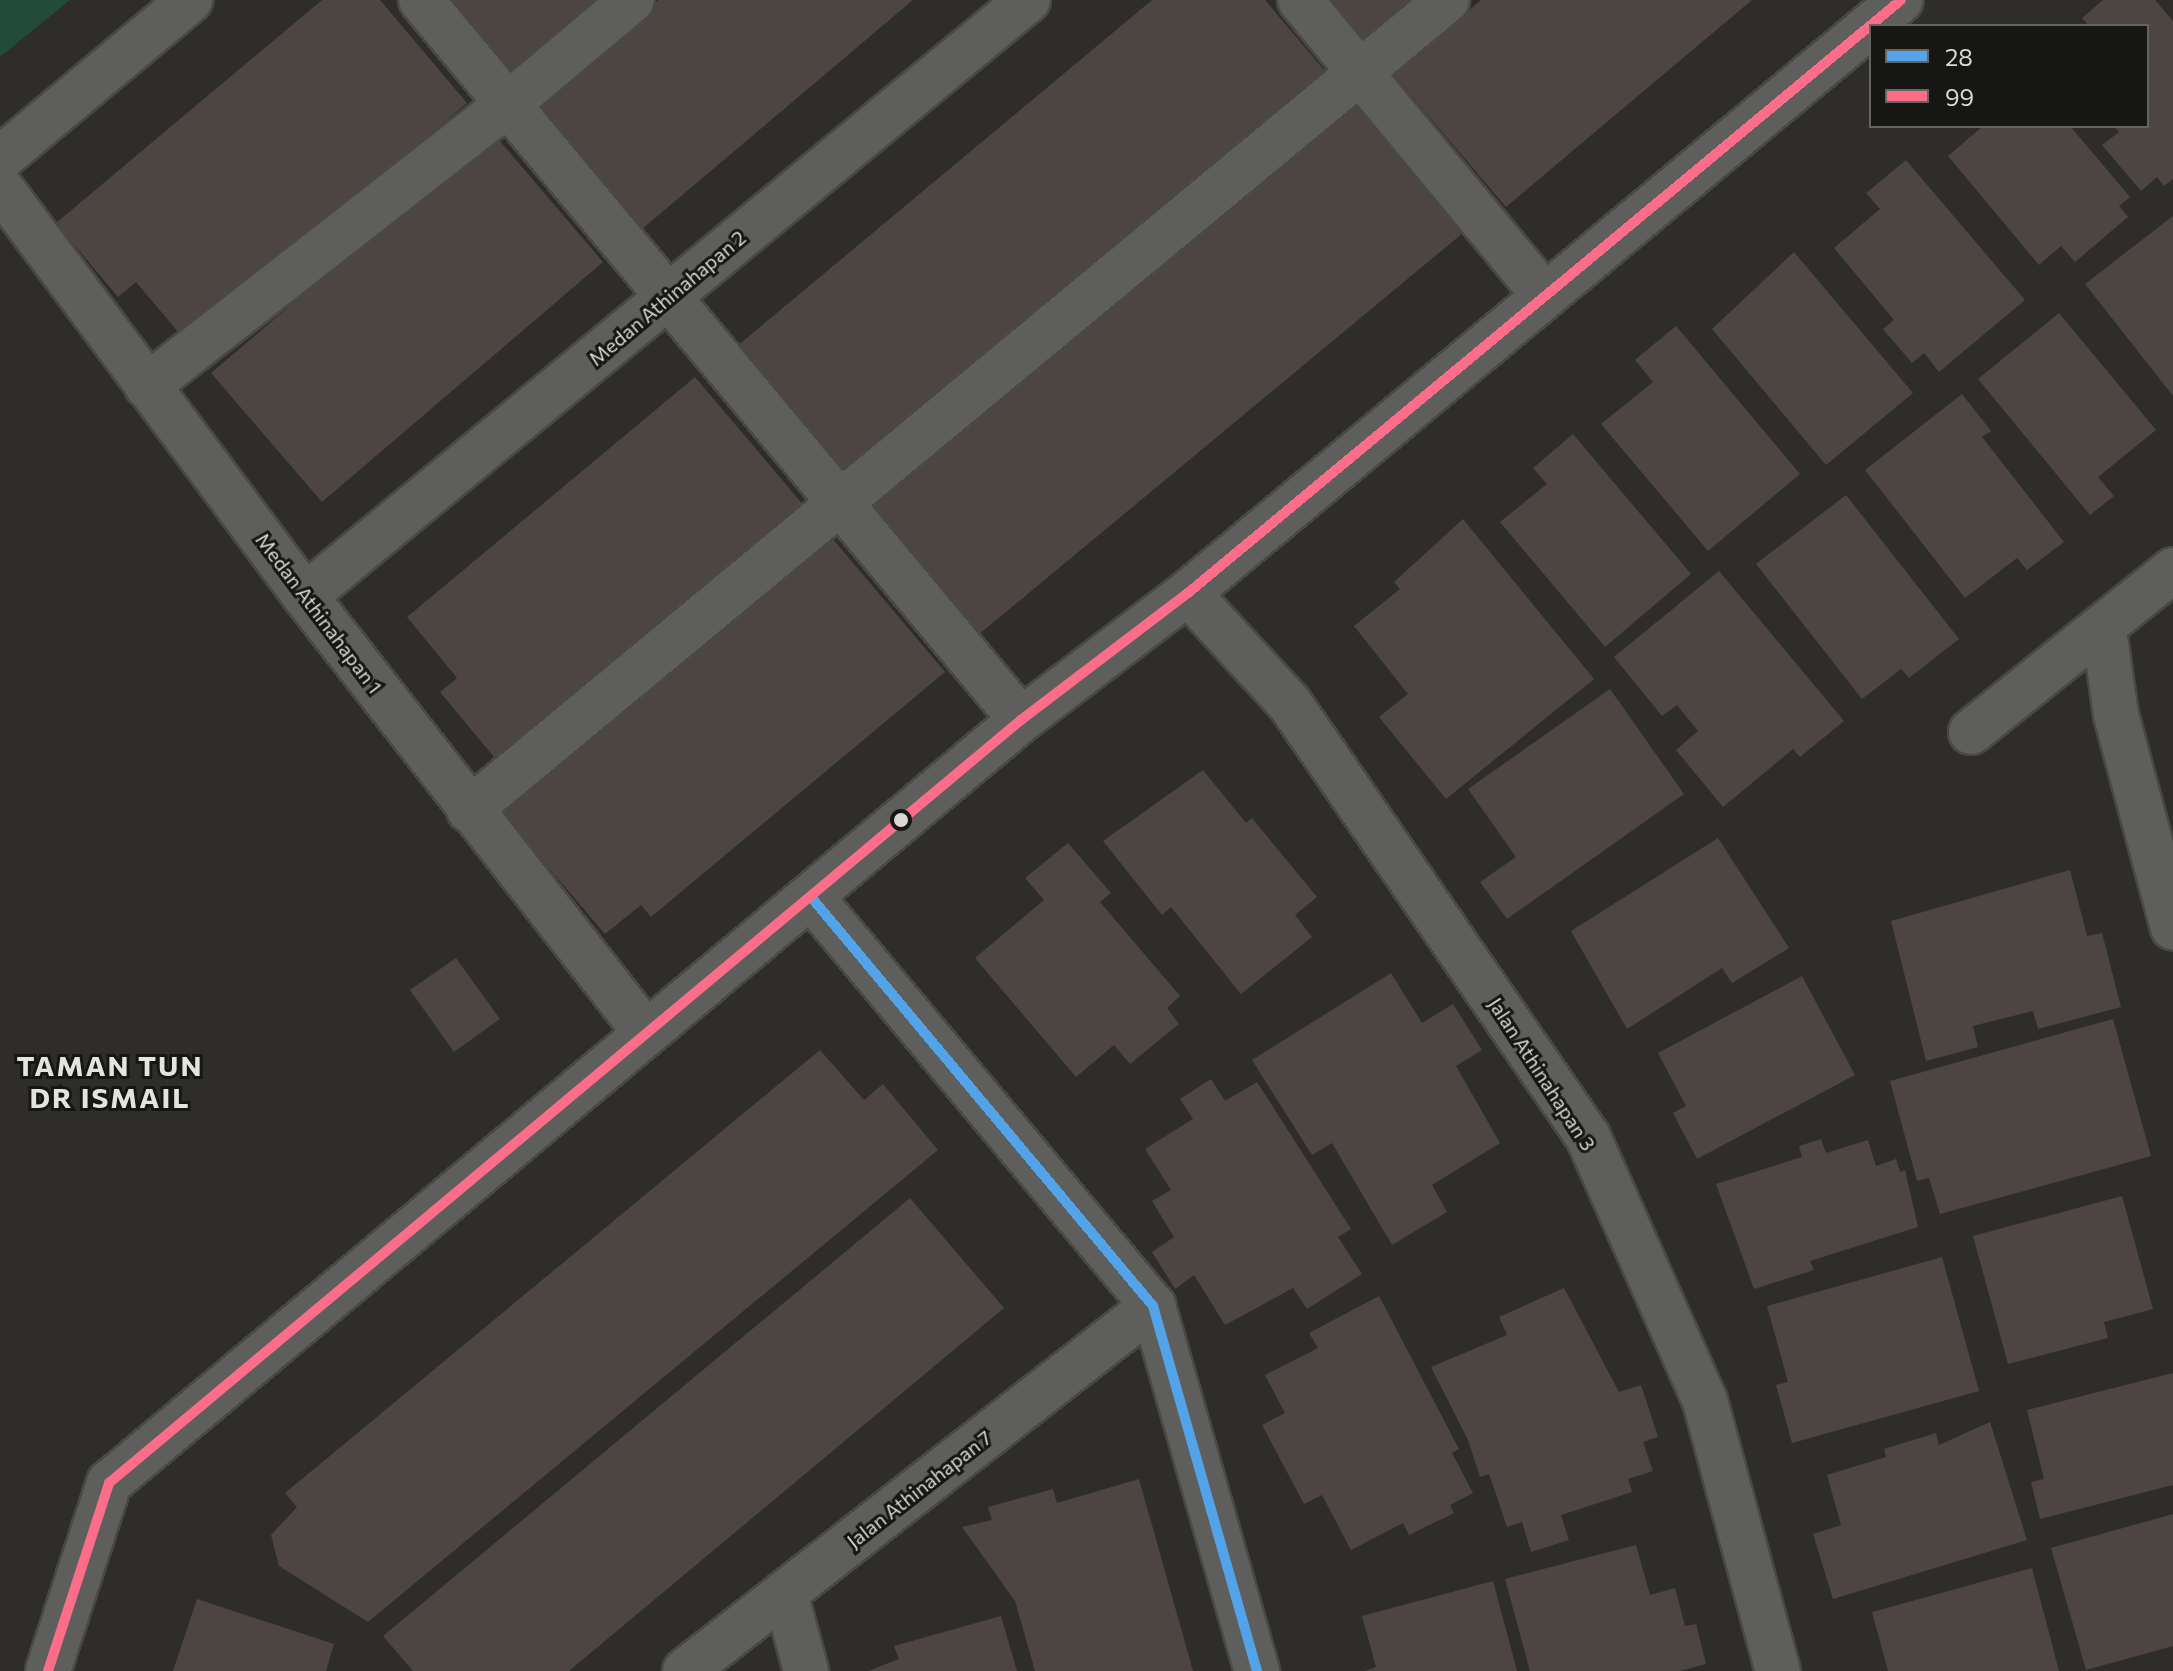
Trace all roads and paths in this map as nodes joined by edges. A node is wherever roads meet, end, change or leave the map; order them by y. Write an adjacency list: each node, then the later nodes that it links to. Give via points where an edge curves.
1 (190, 0): 12 (street)
2 (421, 0): 11 (street)
3 (632, 0): 11 (street)
4 (1028, 0): 15 (street, Medan Athinahapan 2)
5 (1300, 0): 10 (street)
6 (1447, 0): 10 (street)
7 (1901, 0): 8 (street)
8 (1872, 24)
9 (1869, 26): 14 (street)
10 (1362, 71): 14 (street); 17 (street)
11 (507, 105): 15 (street); 16 (street)
12 (0, 159)
13 (0, 187): 16 (street, Medan Athinahapan 1)
14 (1542, 293): 19 (street)
15 (670, 296): 17 (street); 20 (street, Medan Athinahapan 2)
16 (147, 386): 20 (street, Medan Athinahapan 1)
17 (838, 504): 22 (street); 24 (street)
18 (2173, 570): 21 (street)
19 (1188, 593): 22 (street); 34 (street, Jalan Athinahapan 3, via 1290,704 1588,1137 1705,1401)
20 (305, 596): 24 (street, Medan Athinahapan 1)
21 (2104, 630): 23 (street); 26 (street, via 2116,715)
22 (1021, 720): 25 (street)
23 (1971, 732)
24 (469, 810): 27 (street, Medan Athinahapan 1)
25 (811, 897): 27 (street); 28 (street)
26 (2173, 928)
27 (646, 1033): 30 (street, via 109,1483)
28 (1153, 1306): 29 (street, Jalan Athinahapan 7); 33 (street)
29 (785, 1593): 31 (street, Jalan Athinahapan 7); 32 (street)
30 (48, 1671)
31 (685, 1671)
32 (806, 1671)
33 (1257, 1671)
34 (1778, 1671)

